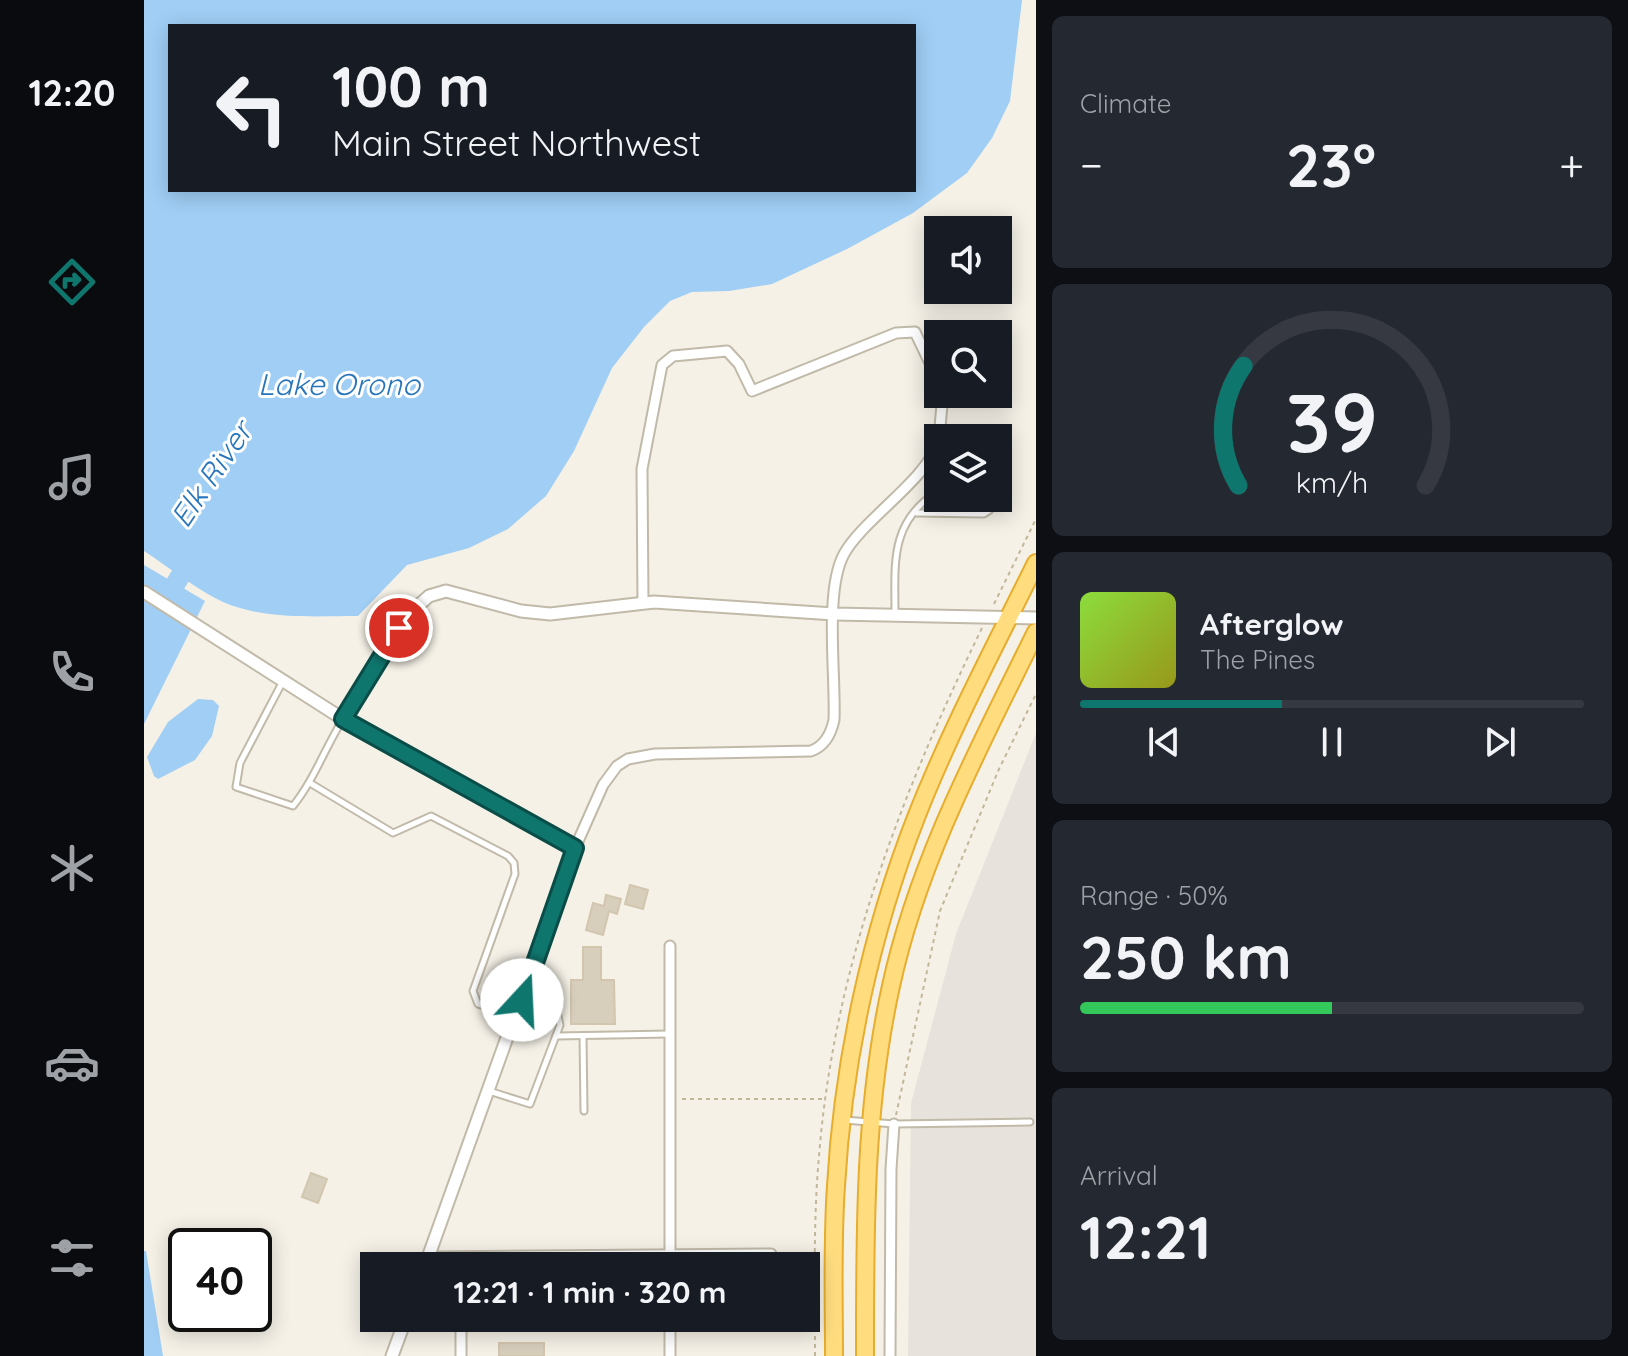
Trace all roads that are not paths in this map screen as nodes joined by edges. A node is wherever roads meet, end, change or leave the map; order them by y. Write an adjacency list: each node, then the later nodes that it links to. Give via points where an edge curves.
1 (924, 351): 8 (street, via 915,332 896,333 752,391 727,351 673,356 662,365 642,469)
2 (924, 463): 9 (street, via 844,554)
3 (924, 504): 5 (lane)
4 (987, 512): 5 (lane)
5 (915, 513): 10 (lane, via 896,547)
6 (1036, 563): 11 (highway)
7 (144, 592): 14 (street)
8 (643, 603): 9 (street); 15 (street, via 550,614 446,591 429,596 399,628)
9 (834, 614): 10 (street); 17 (street, via 834,720 819,748 628,759 603,785)
10 (895, 616): 11 (street)
11 (1009, 616): 12 (street); 26 (highway, via 931,783 894,882 859,1013)
12 (1036, 618)
13 (1036, 632): 27 (highway, via 947,818 915,902 889,996)
14 (283, 681): 15 (street); 16 (lane, via 240,763 236,787 293,806)
15 (343, 719): 16 (lane); 17 (street)
16 (310, 783): 20 (lane, via 393,833 431,816 508,856 515,874 473,991 478,1004)
17 (575, 848): 19 (street)
18 (670, 946): 21 (street)
19 (522, 1000): 20 (street); 22 (lane, via 556,1007)
20 (515, 1017): 24 (street)
21 (670, 1034): 23 (lane); 31 (street)
22 (556, 1036): 23 (lane); 24 (lane, via 530,1104)
23 (583, 1036): 25 (lane)
24 (489, 1091): 30 (street)
25 (584, 1111)
26 (843, 1120): 27 (lane); 38 (highway, via 834,1231)
27 (870, 1122): 29 (lane); 39 (highway)
28 (1030, 1122): 29 (lane)
29 (894, 1124): 40 (street)
30 (430, 1252)
31 (670, 1252)
32 (401, 1332): 35 (street)
33 (461, 1332): 36 (street)
34 (670, 1332): 37 (street)
35 (392, 1356)
36 (461, 1356)
37 (670, 1356)
38 (834, 1356)
39 (865, 1356)
40 (890, 1356)

